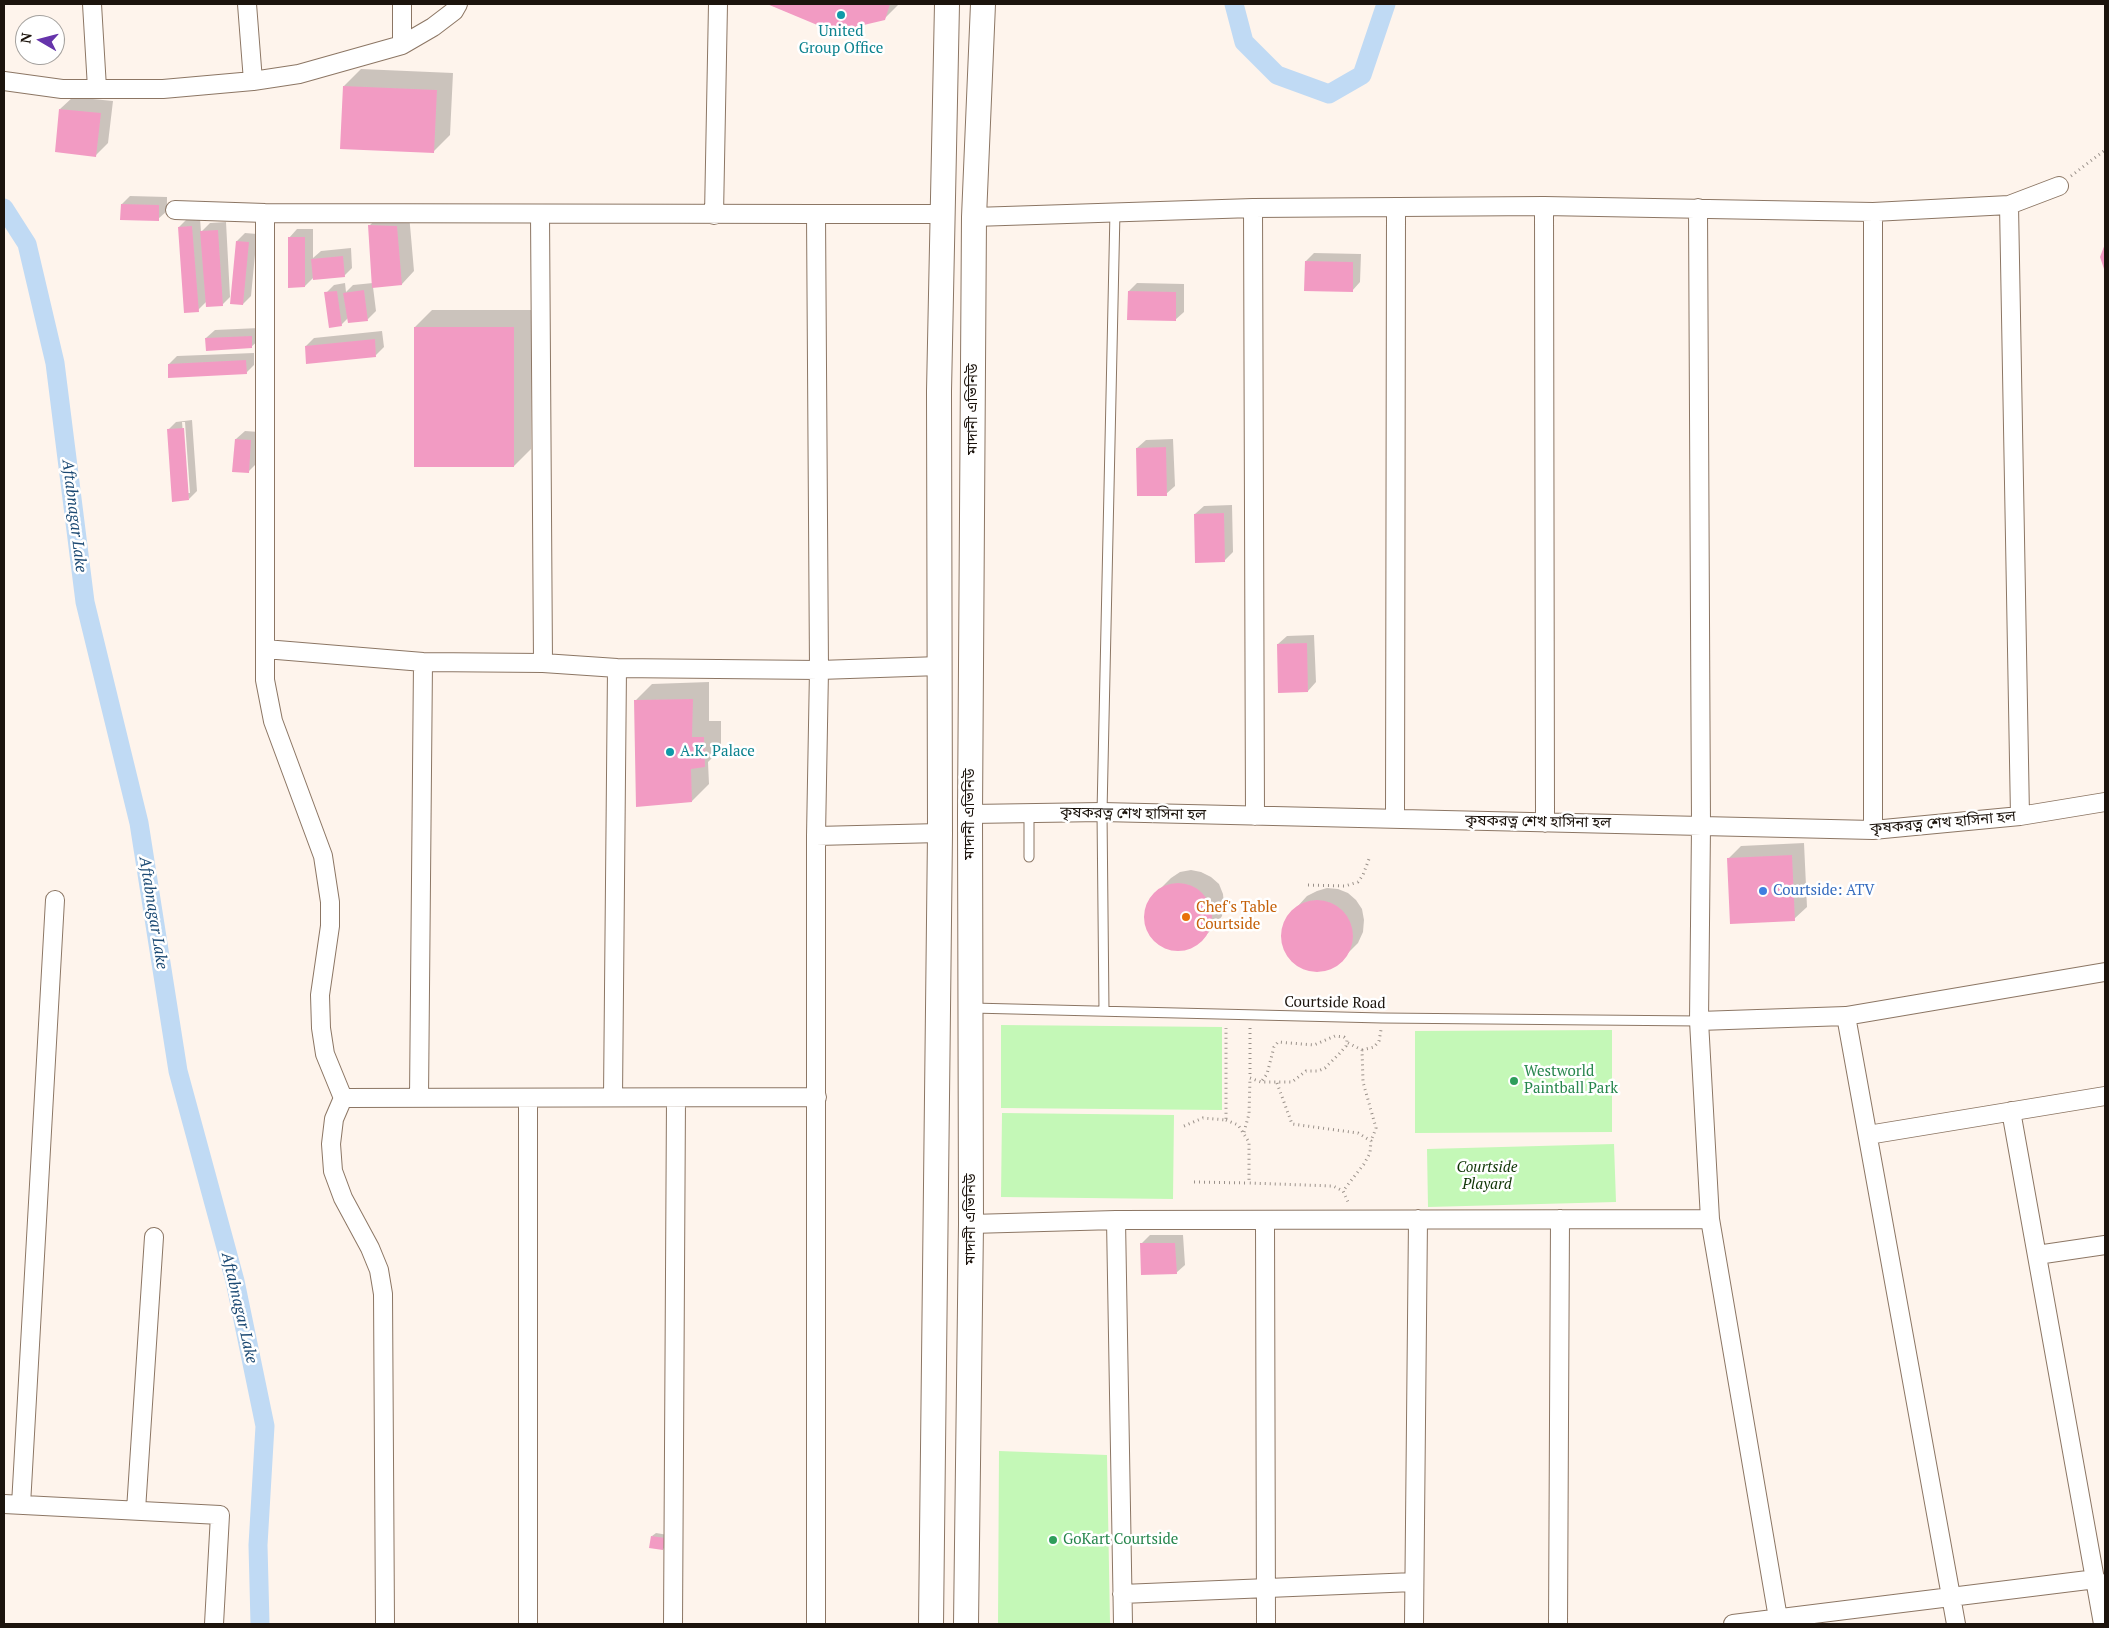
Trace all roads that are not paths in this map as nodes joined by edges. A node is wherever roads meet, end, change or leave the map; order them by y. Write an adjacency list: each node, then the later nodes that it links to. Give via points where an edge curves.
1 (92, 4): 11 (street)
2 (246, 4): 10 (street)
3 (402, 4): 8 (street)
4 (458, 4): 8 (street, via 434,28)
5 (718, 4): 25 (street)
6 (947, 4): 24 (main road, মাদানী এভিনিউ)
7 (984, 4): 26 (main road, মাদানী এভিনিউ)
8 (402, 45): 10 (street, via 299,74)
9 (4, 81): 11 (street, via 62,89)
10 (252, 81): 11 (street, via 163,89)
11 (97, 88)
12 (2058, 186): 13 (street)
13 (2009, 205): 20 (street); 38 (street)
14 (1544, 206): 15 (street); 17 (street); 40 (street)
15 (1396, 207): 16 (street); 39 (street)
16 (1253, 208): 19 (street); 37 (street)
17 (1698, 208): 20 (street); 41 (street)
18 (175, 210): 21 (street)
19 (1115, 211): 26 (street); 34 (lane)
20 (1873, 212): 42 (street)
21 (265, 213): 22 (street); 27 (street)
22 (540, 214): 25 (street); 29 (street)
23 (816, 214): 24 (street); 25 (street); 32 (street)
24 (942, 214): 30 (main road, মাদানী এভিনিউ)
25 (714, 215)
26 (974, 217): 36 (main road, মাদানী এভিনিউ)
27 (264, 649): 28 (street); 56 (street, via 265,680 273,721 324,856 330,926 320,995 321,1028 325,1054)
28 (423, 662): 29 (street); 57 (street)
29 (543, 663): 31 (street)
30 (940, 666): 32 (street); 43 (main road, মাদানী এভিনিউ)
31 (617, 668): 32 (street); 54 (street)
32 (819, 670): 44 (street)
33 (2105, 802): 38 (street, কৃষকরত্ন শেখ হাসিনা হল)
34 (1102, 812): 35 (street, কৃষকরত্ন শেখ হাসিনা হল); 37 (street, কৃষকরত্ন শেখ হাসিনা হল); 50 (lane)
35 (1029, 813): 36 (street, কৃষকরত্ন শেখ হাসিনা হল); 45 (lane)
36 (970, 814): 48 (main road, মাদানী এভিনিউ)
37 (1255, 816): 39 (street, কৃষকরত্ন শেখ হাসিনা হল)
38 (2020, 816): 42 (street, কৃষকরত্ন শেখ হাসিনা হল)
39 (1395, 819): 40 (street, কৃষকরত্ন শেখ হাসিনা হল)
40 (1545, 823): 41 (street, কৃষকরত্ন শেখ হাসিনা হল)
41 (1701, 826): 42 (street, কৃষকরত্ন শেখ হাসিনা হল); 52 (street)
42 (1873, 830)
43 (940, 834): 44 (street); 49 (main road, মাদানী এভিনিউ)
44 (816, 836): 55 (street)
45 (1029, 857)
46 (55, 900): 72 (street)
47 (2105, 972): 51 (street)
48 (970, 1008): 49 (main road); 50 (lane, Courtside Road); 67 (main road, মাদানী এভিনিউ)
49 (938, 1010): 68 (main road, মাদানী এভিনিউ)
50 (1104, 1011): 52 (lane, Courtside Road)
51 (1846, 1016): 52 (street); 61 (street)
52 (1699, 1021): 64 (street)
53 (2105, 1096): 60 (street)
54 (613, 1097): 58 (street); 59 (street)
55 (817, 1097): 59 (street); 85 (street)
56 (343, 1098): 57 (street); 82 (street, via 334,1120 331,1144 334,1171 343,1198 376,1262 383,1294)
57 (419, 1098): 58 (street)
58 (528, 1098): 83 (street)
59 (676, 1098): 84 (street)
60 (2011, 1111): 61 (street); 71 (street)
61 (1868, 1135): 79 (street)
62 (1418, 1219): 63 (street); 66 (street); 76 (street)
63 (1560, 1219): 64 (street); 91 (street)
64 (1710, 1219): 80 (street)
65 (1116, 1220): 66 (street); 67 (street); 78 (street)
66 (1265, 1221): 77 (street)
67 (971, 1224): 68 (main road); 87 (main road, মাদানী এভিনিউ)
68 (935, 1229): 86 (main road, মাদানী এভিনিউ)
69 (154, 1237): 73 (street)
70 (2105, 1245): 71 (street)
71 (2037, 1255): 74 (street)
72 (12, 1504): 73 (street)
73 (136, 1510): 81 (street, via 220,1515)
74 (2097, 1543): 75 (street)
75 (2096, 1579): 79 (street); 94 (street)
76 (1414, 1582): 77 (street); 90 (street)
77 (1267, 1588): 78 (street); 89 (street)
78 (1122, 1594): 88 (street)
79 (1951, 1597): 80 (street); 93 (street)
80 (1779, 1621): 92 (street)
81 (214, 1624)
82 (385, 1624)
83 (528, 1624)
84 (673, 1624)
85 (816, 1624)
86 (931, 1624)
87 (966, 1624)
88 (1123, 1624)
89 (1266, 1624)
90 (1414, 1624)
91 (1558, 1624)
92 (1733, 1624)
93 (1956, 1624)
94 (2103, 1624)

